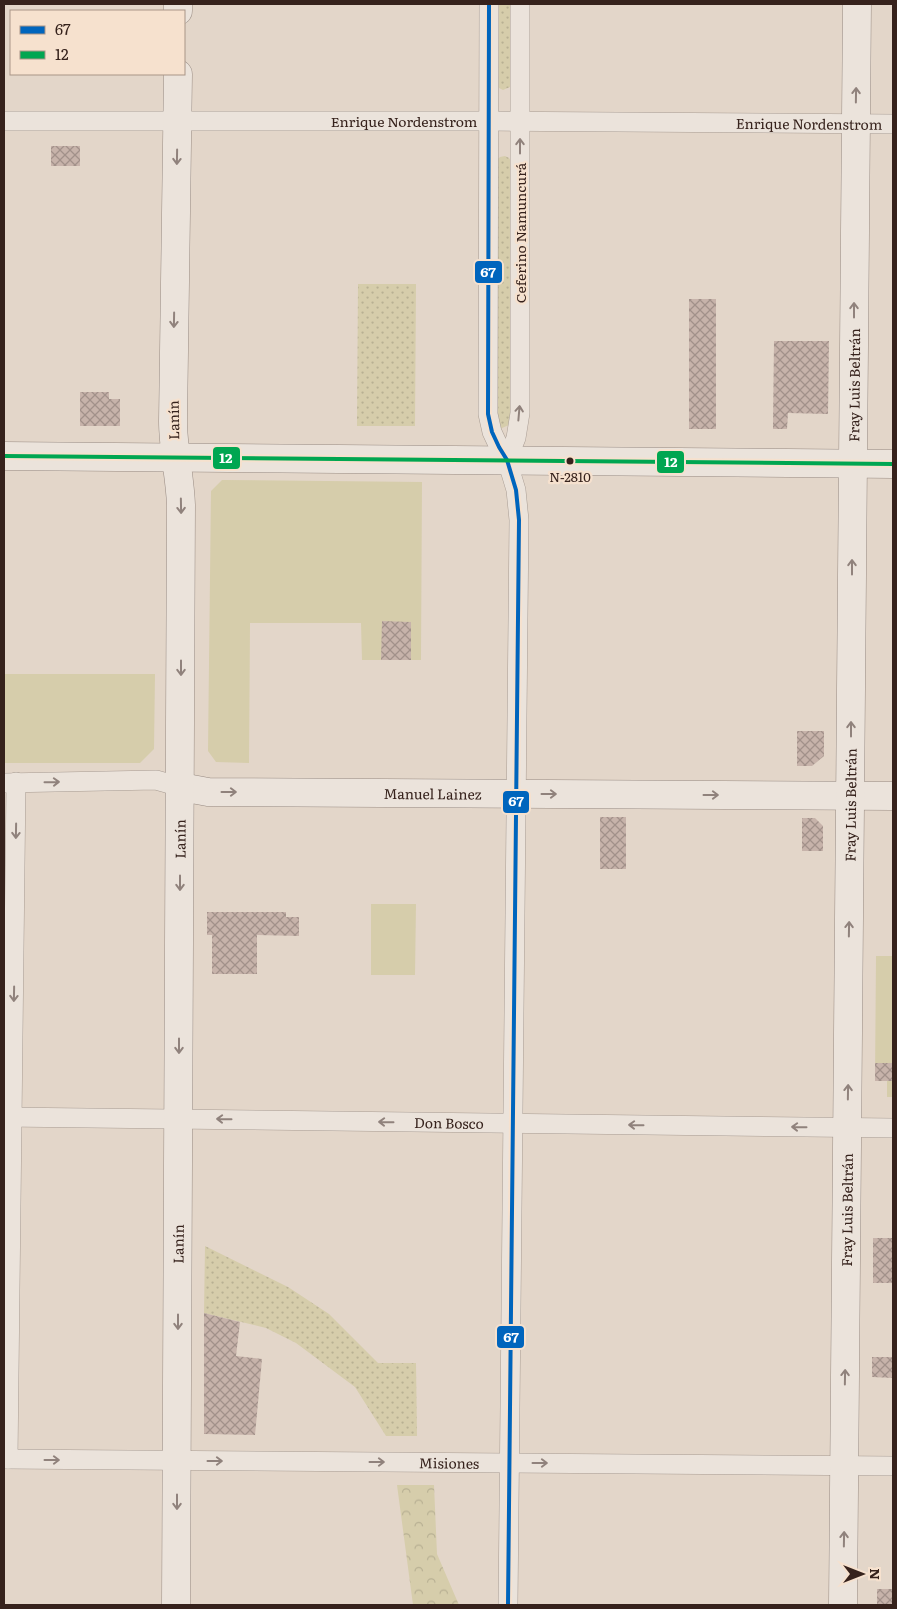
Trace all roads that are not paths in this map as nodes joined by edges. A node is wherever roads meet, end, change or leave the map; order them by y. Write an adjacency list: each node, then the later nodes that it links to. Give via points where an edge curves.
1 (489, 4): 7 (street)
2 (520, 4): 8 (street, Ceferino Namuncurá)
3 (857, 4): 9 (street, Fray Luis Beltrán, one-way to 3)
4 (178, 75): 6 (street, Lanín)
5 (4, 121): 6 (street, Enrique Nordenstrom)
6 (178, 121): 7 (street, Enrique Nordenstrom); 12 (street, Lanín, one-way to 12, via 173,421)
7 (489, 121): 8 (street, Enrique Nordenstrom); 13 (street, via 488,414 492,432)
8 (520, 121): 9 (street, Enrique Nordenstrom); 13 (street, Ceferino Namuncurá, one-way to 8, via 520,413)
9 (856, 124): 10 (street, Enrique Nordenstrom); 14 (street, Fray Luis Beltrán, one-way to 9)
10 (893, 124)
11 (4, 456): 12 (street)
12 (176, 458): 13 (street); 17 (street, Lanín, one-way to 17, via 181,505)
13 (508, 460): 14 (street); 18 (street, via 519,520)
14 (853, 463): 15 (street); 19 (street, Fray Luis Beltrán, one-way to 14)
15 (893, 464)
16 (10, 782): 17 (street, Manuel Lainez, one-way to 17, via 156,780); 21 (street, one-way to 21)
17 (181, 786): 18 (street, Manuel Lainez, one-way to 18, via 208,792); 22 (street, Lanín, one-way to 22)
18 (516, 794): 19 (street, Manuel Lainez, one-way to 19); 23 (street)
19 (850, 796): 20 (street, Manuel Lainez); 24 (street, Fray Luis Beltrán, one-way to 19)
20 (893, 796)
21 (8, 1117): 22 (street, Don Bosco); 26 (street)
22 (179, 1119): 23 (street, Don Bosco, one-way to 22); 27 (street, Lanín, one-way to 27)
23 (512, 1123): 24 (street, Don Bosco, one-way to 23); 28 (street)
24 (847, 1127): 25 (street, Don Bosco); 29 (street, Fray Luis Beltrán, one-way to 24)
25 (893, 1128)
26 (6, 1459): 27 (street, Misiones, one-way to 27)
27 (177, 1461): 28 (street, Misiones, one-way to 28); 31 (street, Lanín, one-way to 31)
28 (509, 1463): 29 (street, Misiones, one-way to 29); 32 (street)
29 (844, 1466): 30 (street, Misiones); 33 (street, Fray Luis Beltrán, one-way to 29)
30 (893, 1466)
31 (176, 1605)
32 (508, 1605)
33 (843, 1605)

